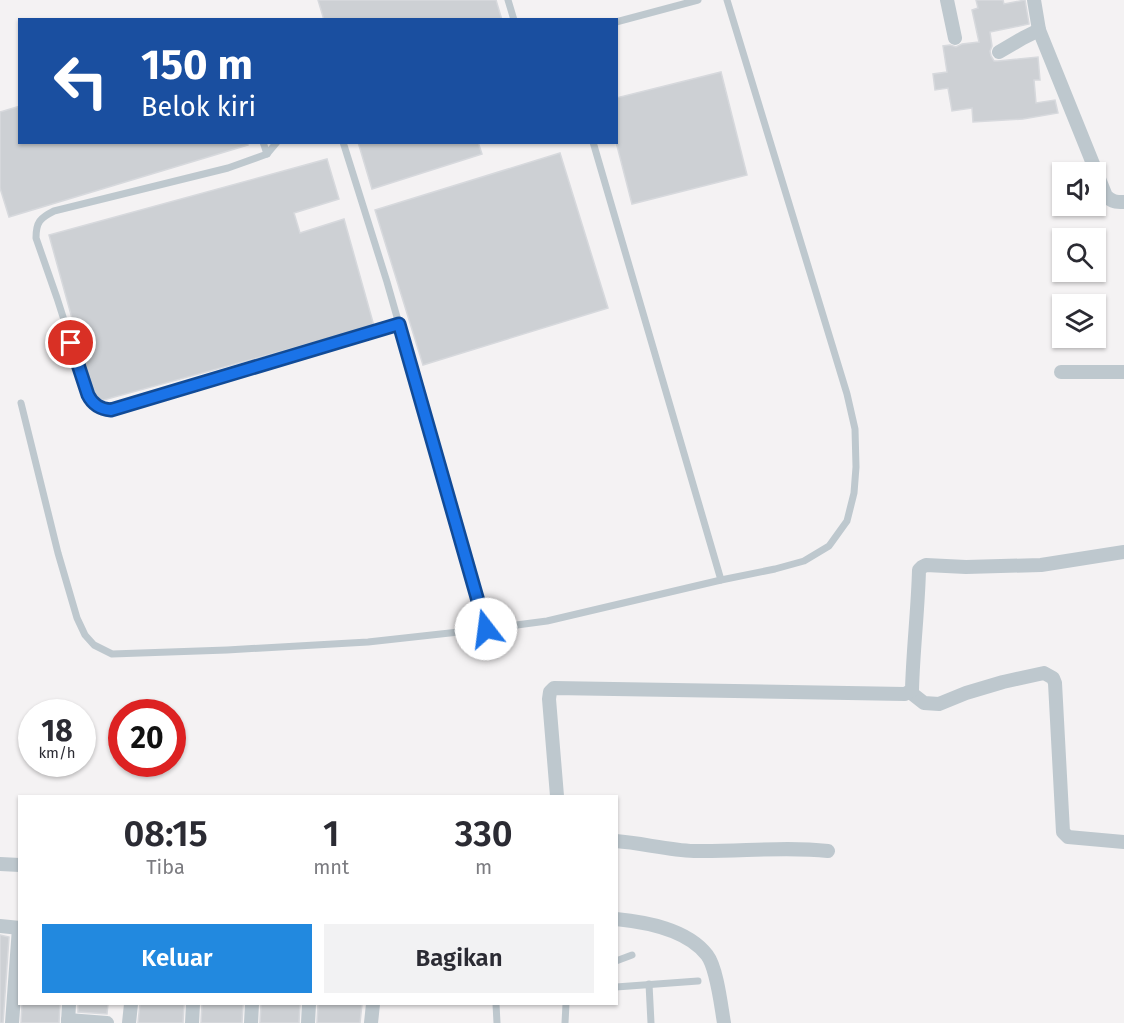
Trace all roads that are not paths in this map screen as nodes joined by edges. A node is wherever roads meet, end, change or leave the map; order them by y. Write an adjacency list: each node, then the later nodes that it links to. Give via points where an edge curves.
1 (508, 0): 6 (lane)
2 (699, 0): 7 (lane)
3 (727, 0): 22 (lane, via 847,394 855,429 856,467 847,521 829,546 804,561)
4 (947, 0): 9 (street)
5 (1034, 0): 8 (street)
6 (513, 18)
7 (618, 21)
8 (1039, 30): 10 (street); 16 (street, via 1106,196 1110,201)
9 (955, 38)
10 (999, 52)
11 (264, 144): 15 (lane)
12 (275, 144): 15 (lane)
13 (344, 144): 17 (lane)
14 (594, 144): 22 (lane)
15 (267, 154): 17 (lane, via 228,168 54,211 39,221 36,238 92,403 106,410 118,409)
16 (1124, 202)
17 (399, 324): 23 (lane)
18 (1061, 372): 19 (street)
19 (1124, 372)
20 (21, 403): 23 (lane, via 76,618 94,645 112,654 368,642)
21 (1124, 552): 24 (street, via 1041,566 922,567)
22 (721, 580): 23 (lane, via 547,621)
23 (486, 629)
24 (910, 692): 25 (street, via 554,688 549,699); 27 (street, via 924,703 939,704 1003,682 1044,674 1053,678 1063,832 1068,837)
25 (557, 795)
26 (618, 841): 28 (street, via 692,851)
27 (1124, 842)
28 (828, 851)
29 (0, 864): 30 (street)
30 (18, 865)
31 (618, 919): 59 (street, via 668,930 690,940 707,955)
32 (0, 926): 33 (street)
33 (18, 928)
34 (18, 942): 49 (street)
35 (632, 956): 36 (lane)
36 (618, 960)
37 (698, 981): 38 (lane)
38 (649, 984): 39 (lane); 58 (lane)
39 (618, 987)
40 (69, 1005): 48 (street)
41 (131, 1005): 51 (street)
42 (193, 1005): 52 (street)
43 (252, 1005): 53 (street)
44 (309, 1005): 54 (street)
45 (373, 1005): 55 (street)
46 (496, 1005): 56 (lane)
47 (566, 1005): 57 (lane)
48 (68, 1022): 50 (street)
49 (12, 1023)
50 (107, 1023)
51 (129, 1023)
52 (192, 1023)
53 (250, 1023)
54 (308, 1023)
55 (371, 1023)
56 (497, 1023)
57 (565, 1023)
58 (651, 1023)
59 (724, 1023)

